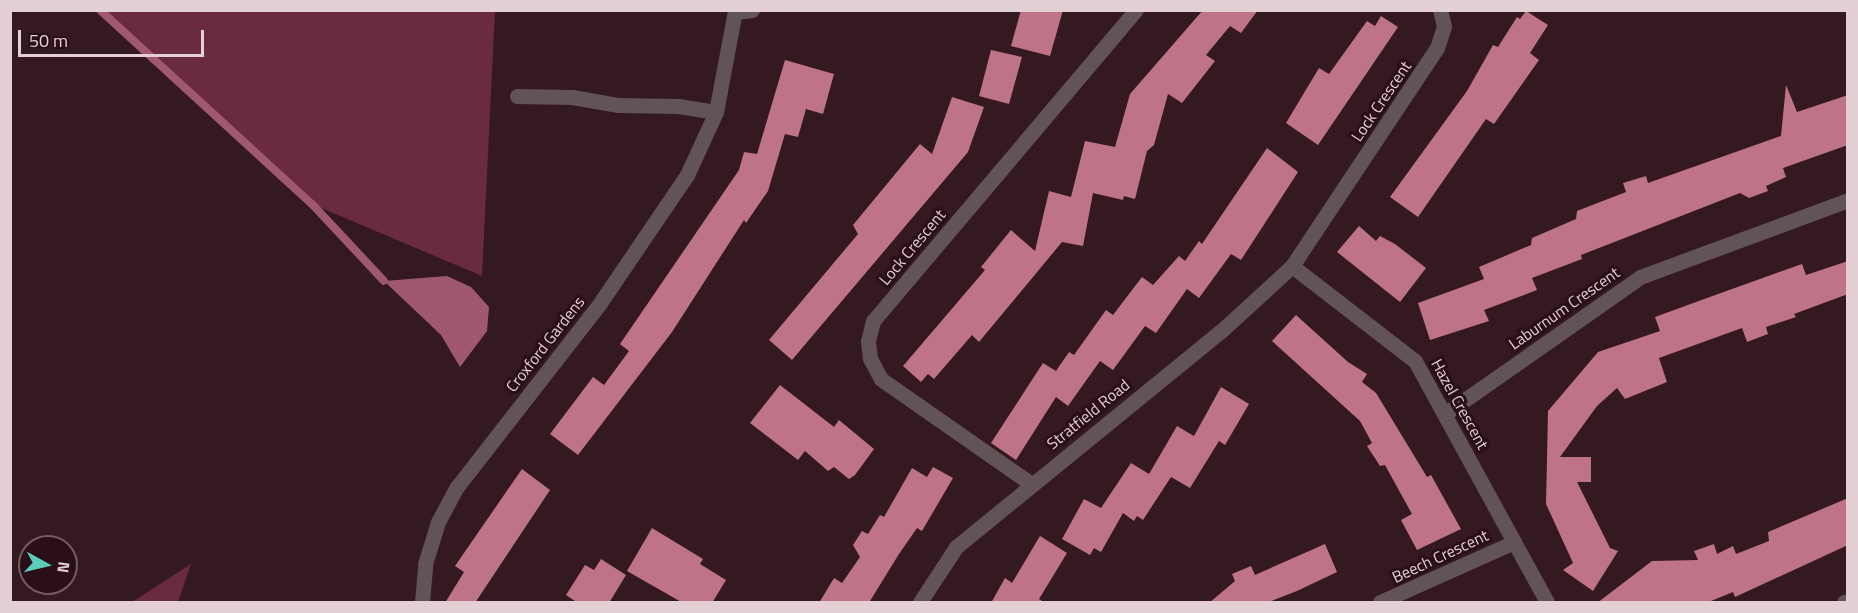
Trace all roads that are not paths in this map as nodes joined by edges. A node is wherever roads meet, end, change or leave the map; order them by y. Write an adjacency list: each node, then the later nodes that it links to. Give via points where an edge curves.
1 (752, 10): 4 (street, Croxford Gardens)
2 (1136, 10): 10 (street, Lock Crescent, via 873,321 868,341 870,358 881,379)
3 (1440, 10): 8 (street, Lock Crescent, via 1444,26 1437,48)
4 (736, 11): 6 (street, Croxford Gardens)
5 (517, 96): 6 (street, via 572,97 618,105 678,106)
6 (716, 112): 12 (street, Croxford Gardens, via 687,175 600,303 457,487 438,522 425,564)
7 (1848, 200): 9 (street, Laburnum Crescent, via 1640,277)
8 (1292, 266): 9 (street, Hazel Crescent, via 1398,344 1415,361); 10 (street, Stratfield Road, via 1220,332)
9 (1446, 413): 11 (street, Hazel Crescent)
10 (1030, 483): 13 (street, Stratfield Road, via 956,547)
11 (1514, 542): 14 (street, Beech Crescent); 15 (street, Hazel Crescent)
12 (422, 603)
13 (920, 603)
14 (1380, 603)
15 (1547, 603)

